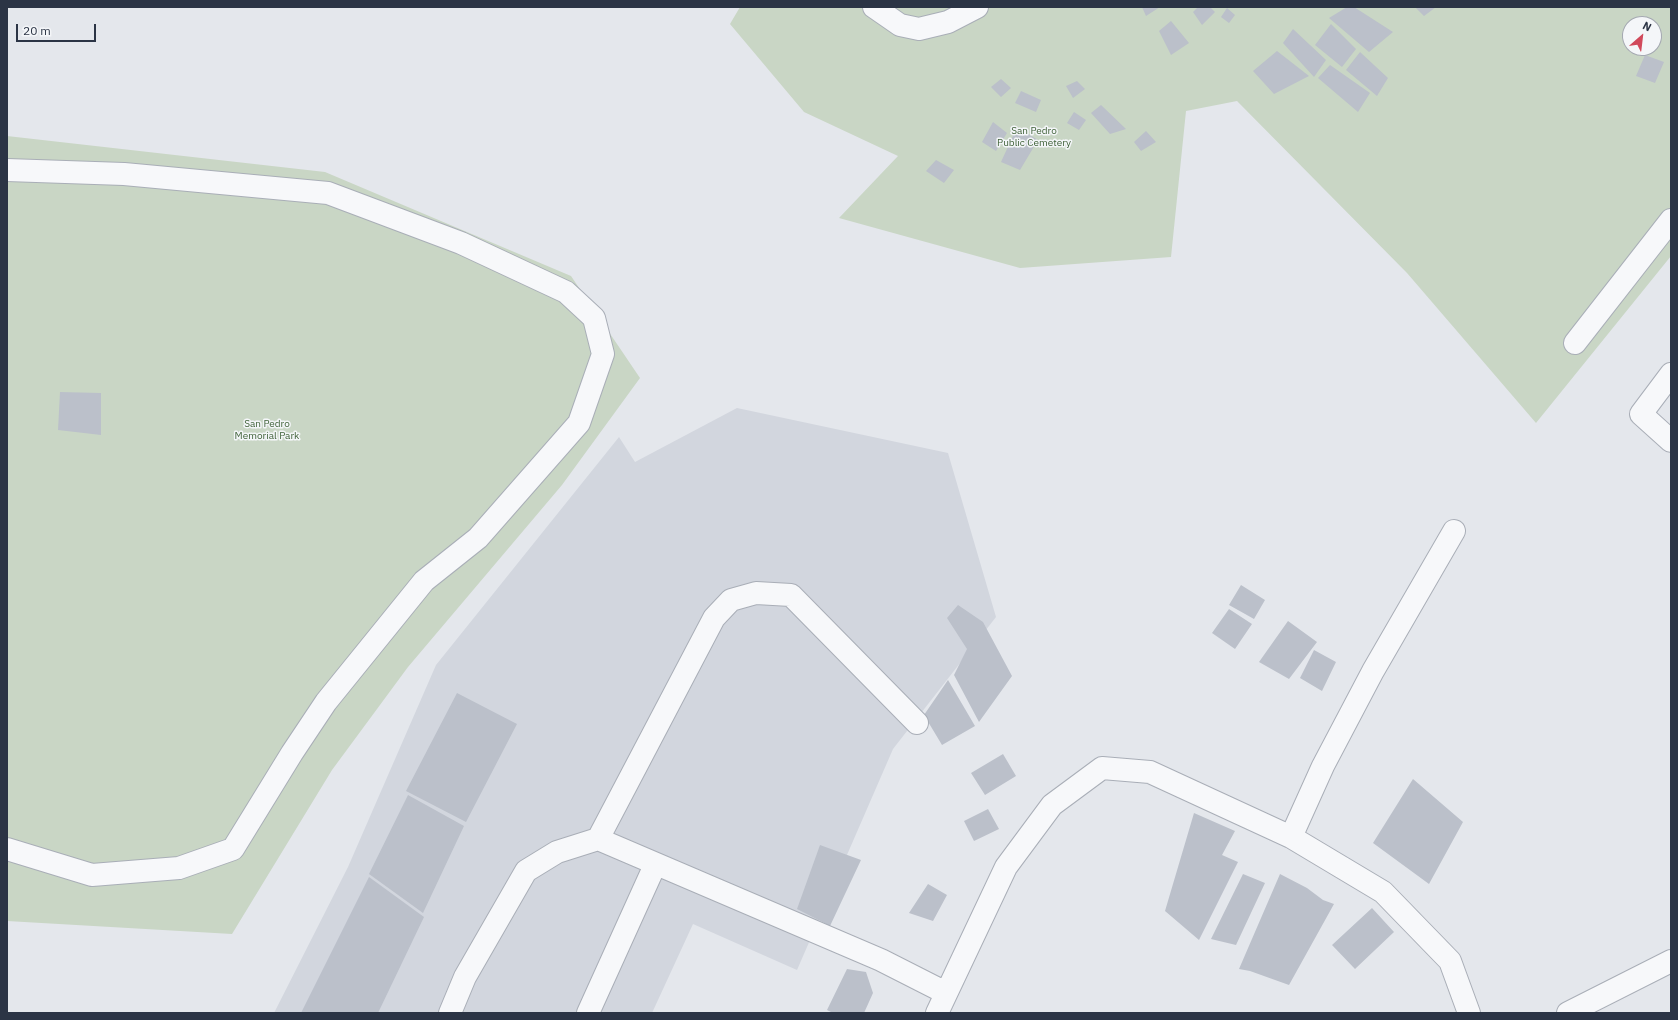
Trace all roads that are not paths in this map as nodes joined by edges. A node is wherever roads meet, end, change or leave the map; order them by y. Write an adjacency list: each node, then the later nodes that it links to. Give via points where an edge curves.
1 (874, 7): 2 (street, via 900,25 919,29 948,22)
2 (977, 7)
3 (7, 170): 12 (street, via 124,174 328,193 461,243 566,292 594,318 603,354 579,423 478,538 424,581 326,702 233,849 179,868 92,875)
4 (1671, 220): 5 (street)
5 (1575, 343)
6 (1671, 374): 7 (street, via 1641,414)
7 (1671, 441)
8 (1454, 531): 10 (street, via 1373,671 1322,766)
9 (917, 724): 11 (street, via 791,595 756,593 731,600 714,618)
10 (1291, 837): 15 (street, via 1150,772 1102,768 1052,805 1006,867); 19 (street, via 1383,892 1450,961)
11 (598, 839): 13 (street); 16 (street, via 557,852 526,871 465,977)
12 (7, 850)
13 (655, 865): 15 (street, via 881,960); 17 (street)
14 (1671, 961): 20 (street)
15 (946, 993): 18 (street)
16 (450, 1013)
17 (588, 1013)
18 (937, 1013)
19 (1469, 1013)
20 (1568, 1013)

